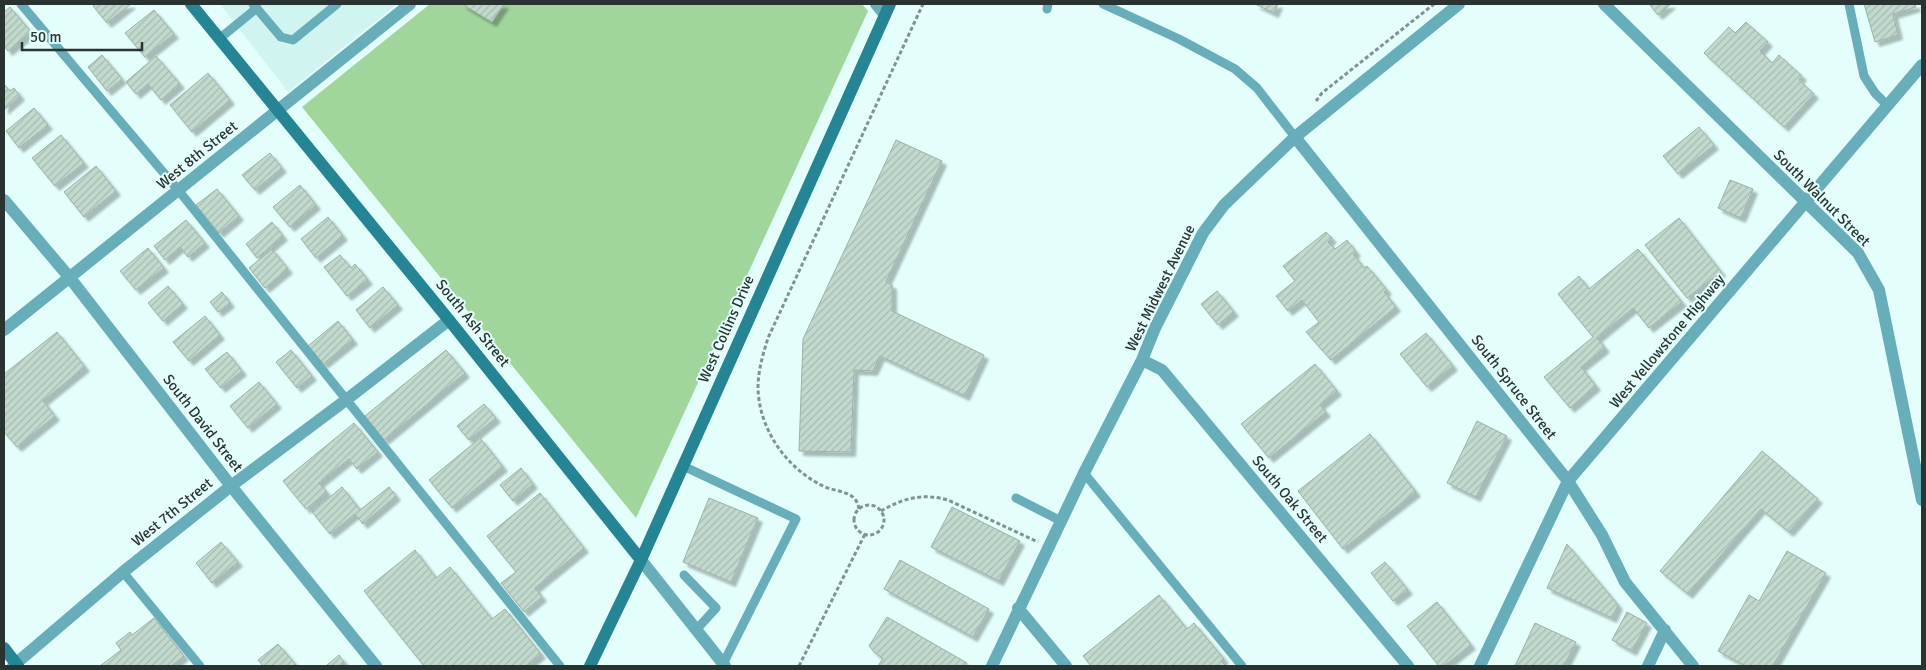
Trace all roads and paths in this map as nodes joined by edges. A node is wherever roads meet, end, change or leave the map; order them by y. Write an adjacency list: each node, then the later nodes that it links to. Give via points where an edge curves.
1 (21, 4): 18 (lane)
2 (191, 4): 13 (main road, South Ash Street)
3 (337, 4): 11 (lane, via 293,40 281,37)
4 (410, 4): 16 (street, West 8th Street)
5 (876, 4): 12 (street)
6 (923, 4): 32 (path, via 768,338 759,378 764,422 782,452 810,478 854,496)
7 (1104, 4): 17 (lane, via 1236,69 1257,88)
8 (1459, 4): 17 (street, West Midwest Avenue)
9 (1604, 4): 20 (street, South Walnut Street)
10 (1849, 4): 15 (lane, via 1864,76)
11 (255, 6): 13 (lane)
12 (887, 9): 26 (main road, West Collins Drive)
13 (219, 39): 16 (main road, South Ash Street)
14 (1922, 65): 15 (street, West Yellowstone Highway)
15 (1887, 105): 20 (street, West Yellowstone Highway)
16 (277, 110): 18 (street, West 8th Street); 22 (main road, South Ash Street)
17 (1296, 137): 24 (street, West Midwest Avenue, via 1224,205 1203,233); 28 (street, South Spruce Street)
18 (179, 190): 21 (street, West 8th Street); 25 (lane)
19 (4, 200): 21 (street, South David Street)
20 (1805, 203): 28 (street, West Yellowstone Highway); 31 (street, South Walnut Street, via 1858,254 1879,290)
21 (70, 278): 23 (street, West 8th Street); 29 (street, South David Street)
22 (449, 320): 25 (street, West 7th Street); 37 (main road, South Ash Street)
23 (4, 330)
24 (1142, 360): 27 (street, West Midwest Avenue); 54 (street, South Oak Street, via 1162,370)
25 (346, 400): 29 (street, West 7th Street); 48 (lane)
26 (683, 466): 37 (main road, West Collins Drive); 45 (lane, via 796,519)
27 (1084, 473): 34 (street, West Midwest Avenue); 53 (lane)
28 (1568, 481): 42 (street, South Spruce Street, via 1602,535 1625,582); 55 (street, West Yellowstone Highway)
29 (231, 486): 38 (street, West 7th Street); 47 (street, South David Street)
30 (1016, 498): 34 (lane)
31 (1922, 500)
32 (859, 509): 33 (path, via 873,505); 35 (path, via 855,523)
33 (881, 510): 35 (path, via 884,519 881,528 874,534); 36 (path, via 910,498 936,496)
34 (1061, 521): 40 (street, West Midwest Avenue)
35 (864, 534): 50 (path)
36 (1034, 540)
37 (641, 560): 41 (street, South Ash Street); 49 (main road, West Collins Drive)
38 (123, 572): 44 (street, West 7th Street); 46 (lane)
39 (684, 575): 41 (lane, via 716,608)
40 (1018, 608): 51 (street, West Midwest Avenue); 52 (street)
41 (696, 630): 45 (street, South Ash Street)
42 (1665, 630): 56 (street); 57 (street, South Spruce Street)
43 (4, 648): 44 (main road)
44 (16, 665)
45 (724, 665)
46 (200, 666)
47 (376, 666)
48 (560, 666)
49 (590, 666)
50 (798, 666)
51 (992, 666)
52 (1066, 666)
53 (1242, 666)
54 (1408, 666)
55 (1480, 666)
56 (1648, 666)
57 (1693, 666)

